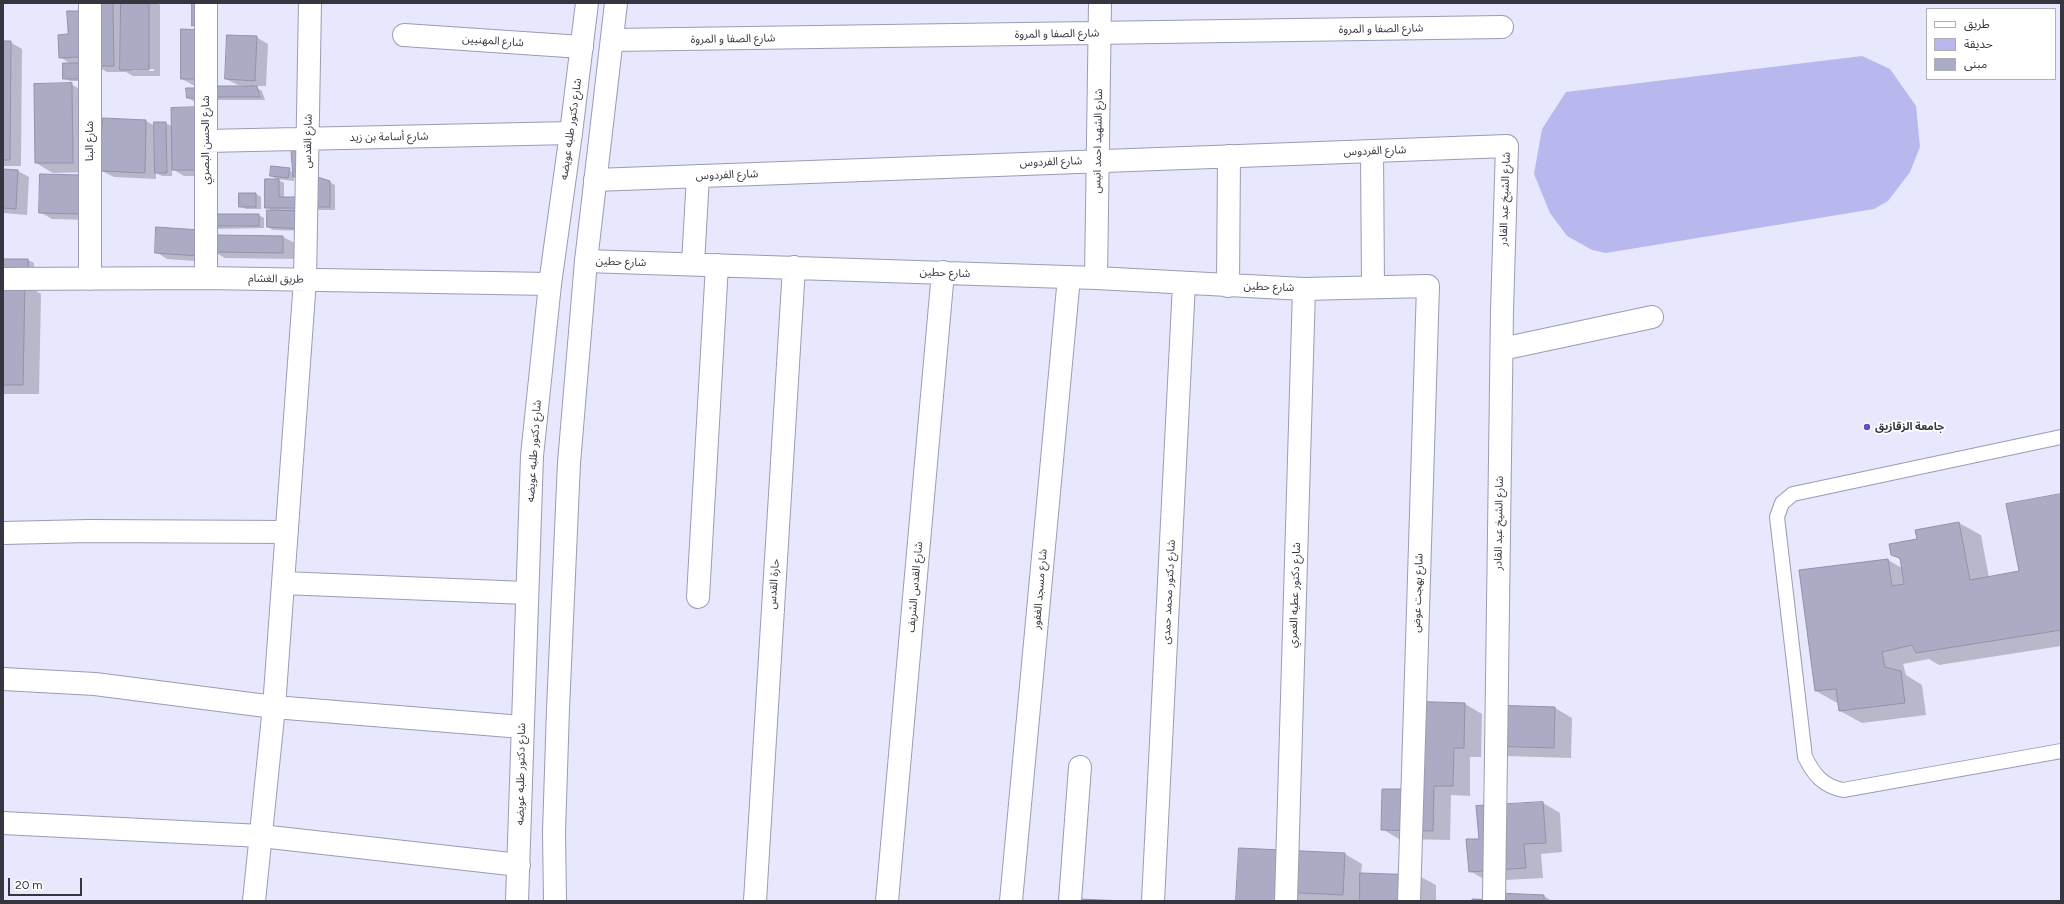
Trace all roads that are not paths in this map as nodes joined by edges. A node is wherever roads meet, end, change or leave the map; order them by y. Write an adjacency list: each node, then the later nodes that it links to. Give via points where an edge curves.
1 (90, 3): 30 (street, شارع البنا)
2 (206, 3): 14 (street, شارع الحسن البصري)
3 (310, 3): 13 (street, شارع القدس)
4 (587, 3): 11 (street, شارع دكتور طلبه عويضه)
5 (616, 3): 10 (street)
6 (1100, 3): 8 (street, شارع الشهيد احمد انيس)
7 (1502, 27): 8 (street, شارع الصفا و المروة)
8 (1100, 33): 10 (street, شارع الصفا و المروة); 18 (street, شارع الشهيد احمد انيس)
9 (404, 35): 11 (street, شارع المهنيين)
10 (612, 40): 20 (street)
11 (582, 47): 12 (street, شارع دكتور طلبه عويضه)
12 (572, 133): 13 (street, شارع أسامة بن زيد); 33 (street, شارع دكتور طلبه عويضه)
13 (308, 139): 14 (street, شارع أسامة بن زيد); 31 (street, شارع القدس)
14 (206, 141): 27 (street, شارع الحسن البصري)
15 (1507, 146): 16 (street, شارع الفردوس); 39 (street, شارع الشيخ عبد القادر)
16 (1372, 152): 17 (street, شارع الفردوس); 35 (street)
17 (1229, 156): 18 (street, شارع الفردوس); 34 (street)
18 (1098, 161): 19 (street, شارع الفردوس); 28 (street, شارع الشهيد احمد انيس)
19 (698, 176): 20 (street, شارع الفردوس); 22 (street)
20 (595, 180): 21 (street)
21 (586, 261): 22 (street, شارع حطين); 56 (street, via 569,464 562,586 554,832)
22 (693, 264): 23 (street, شارع حطين)
23 (717, 265): 24 (street, شارع حطين); 45 (street)
24 (794, 268): 25 (street, شارع حطين); 57 (street, حارة القدس)
25 (943, 272): 26 (street, شارع حطين); 58 (street, شارع القدس الشريف)
26 (1069, 277): 28 (street, شارع حطين); 59 (street, شارع مسجد الغفور)
27 (206, 278): 30 (street, طريق الغشام); 31 (street, طريق الغشام)
28 (1096, 278): 32 (street, شارع حطين)
29 (3, 279): 30 (street, طريق الغشام)
30 (90, 279)
31 (305, 280): 33 (street, طريق الغشام); 41 (street, شارع القدس)
32 (1184, 283): 34 (street, شارع حطين); 61 (street, شارع دكتور محمد حمدى)
33 (550, 284): 44 (street, شارع دكتور طلبه عويضه, via 532,456)
34 (1228, 286): 37 (street, شارع حطين)
35 (1373, 286): 36 (street, شارع حطين); 37 (street, شارع حطين)
36 (1428, 286): 63 (street, شارع بهجت عوض)
37 (1304, 289): 62 (street, شارع دكتور عطيه الغمري)
38 (1652, 317): 39 (street)
39 (1502, 349): 64 (street, شارع الشيخ عبد القادر)
40 (2061, 437): 49 (lane, via 1793,494 1782,503 1777,517 1805,757 1821,782 1831,788 1843,790)
41 (287, 532): 42 (street); 43 (street, شارع القدس)
42 (3, 533)
43 (283, 583): 44 (street); 47 (street, شارع القدس)
44 (526, 593): 48 (street, شارع دكتور طلبه عويضه)
45 (698, 597)
46 (3, 679): 47 (street, via 95,684)
47 (274, 707): 48 (street); 52 (street, شارع القدس)
48 (522, 727): 53 (street, شارع دكتور طلبه عويضه)
49 (2061, 751)
50 (1080, 768): 60 (street)
51 (3, 823): 52 (street)
52 (261, 836): 53 (street); 54 (street, شارع القدس)
53 (519, 865): 55 (street, شارع دكتور طلبه عويضه)
54 (254, 901)
55 (518, 901)
56 (555, 901)
57 (755, 901)
58 (887, 901)
59 (1011, 901)
60 (1070, 901)
61 (1153, 901)
62 (1286, 901)
63 (1409, 901)
64 (1494, 901)

